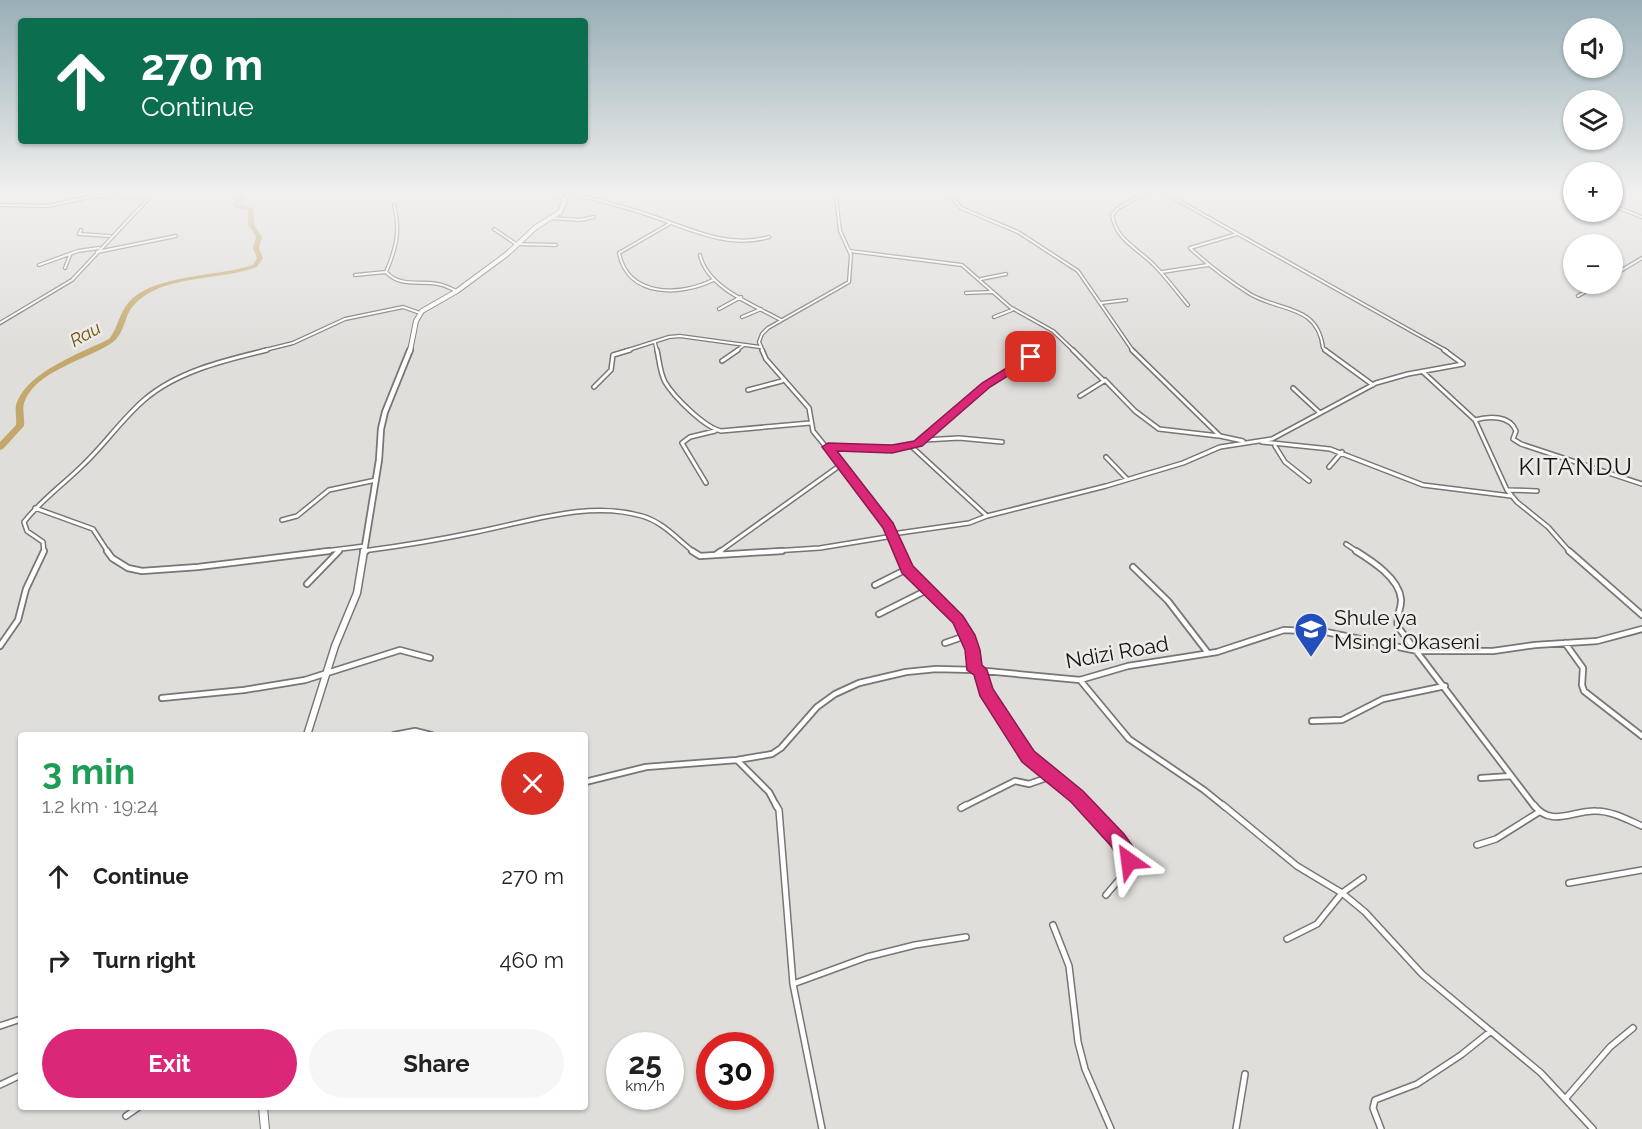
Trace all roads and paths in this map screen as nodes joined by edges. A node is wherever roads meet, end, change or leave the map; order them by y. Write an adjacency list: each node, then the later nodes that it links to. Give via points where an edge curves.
1 (103, 245): 13 (street)
2 (133, 245): 15 (street)
3 (397, 245): 23 (street)
4 (515, 245): 29 (street)
5 (543, 245): 6 (street)
6 (556, 245)
7 (633, 245): 28 (street, via 619,253 628,271 641,283 666,292 687,290)
8 (847, 245): 14 (street)
9 (1038, 245): 36 (street, via 1085,277)
10 (1129, 245): 24 (street)
11 (1201, 245): 20 (street, via 1190,248)
12 (1257, 245): 51 (street, via 1464,364)
13 (100, 248): 15 (street); 16 (street)
14 (850, 250): 27 (street, via 955,263); 44 (street, via 846,286)
15 (96, 252): 45 (street, via 67,284)
16 (70, 254): 19 (street); 21 (street)
17 (700, 255): 28 (street, via 702,266)
18 (1642, 258): 22 (street)
19 (39, 265)
20 (1208, 265): 24 (street); 54 (street, via 1252,295 1303,314 1319,328 1323,348)
21 (65, 268)
22 (1623, 269)
23 (386, 272): 26 (street); 29 (street, via 398,282 436,284)
24 (1161, 273): 37 (street)
25 (1006, 274): 27 (street)
26 (355, 275)
27 (980, 279): 30 (street)
28 (713, 280): 34 (street)
29 (457, 291): 41 (street)
30 (993, 292): 31 (street); 40 (street)
31 (966, 293)
32 (1582, 294): 33 (street)
33 (1578, 296)
34 (742, 297): 38 (street); 39 (street)
35 (1126, 300): 36 (street)
36 (1101, 303): 63 (street, via 1128,346)
37 (1188, 305)
38 (719, 309)
39 (761, 309): 42 (street); 44 (street)
40 (1013, 309): 43 (street); 52 (street, via 1044,324)
41 (420, 313): 76 (street, via 409,356 385,412); 83 (street, via 408,307 345,319 293,343 231,359 168,382 144,399 74,474)
42 (742, 317)
43 (994, 317)
44 (782, 320): 48 (street, via 764,332)
45 (0, 323)
46 (655, 343): 47 (street, via 680,336); 55 (street, via 613,355 611,370); 62 (street, via 664,381 699,420)
47 (744, 345): 48 (street); 50 (street)
48 (760, 347): 53 (street)
49 (1031, 357): 64 (street, via 986,385)
50 (722, 361)
51 (1423, 372): 54 (street); 60 (street)
52 (1103, 379): 58 (street); 63 (street, via 1159,429)
53 (782, 381): 57 (street); 61 (street, via 809,408)
54 (1373, 385): 59 (street)
55 (594, 387)
56 (1293, 388): 59 (street)
57 (748, 390)
58 (1080, 396)
59 (1320, 412): 65 (street, via 1284,434)
60 (1475, 420): 79 (street, via 1501,418 1514,426 1514,439 1521,444); 80 (street)
61 (811, 423): 62 (street); 70 (street)
62 (716, 430): 78 (street, via 682,443)
63 (1220, 436): 67 (street)
64 (924, 440): 66 (street); 68 (street)
65 (1258, 441): 67 (street); 69 (street)
66 (1002, 442)
67 (1247, 442): 75 (street, via 1220,447 1183,463)
68 (911, 446): 70 (street); 84 (street)
69 (1275, 446): 71 (street, via 1306,445); 77 (street, via 1285,462)
70 (828, 447): 73 (street)
71 (1342, 452): 74 (street); 82 (street, via 1414,483)
72 (1106, 457): 75 (street)
73 (842, 464): 86 (street); 90 (street)
74 (1329, 467)
75 (1127, 479): 84 (street)
76 (376, 480): 85 (street, via 329,490 297,516); 88 (street)
77 (1309, 481)
78 (706, 483)
79 (1642, 484)
80 (1507, 490): 81 (street); 82 (street)
81 (1537, 491)
82 (1511, 496): 97 (street)
83 (35, 508): 89 (street, via 93,529 111,558 142,571); 102 (street, via 23,525 43,542 44,553 26,589 17,622)
84 (987, 516): 86 (street, via 969,523)
85 (282, 520)
86 (893, 535): 90 (street, via 820,548); 92 (street)
87 (1346, 544): 103 (street, via 1396,586 1401,597 1395,621)
88 (364, 549): 89 (street); 90 (street, via 423,543 591,512 631,514 654,520 700,556); 107 (street, via 357,593)
89 (339, 550): 93 (street)
90 (714, 556)
91 (1133, 567): 104 (street, via 1168,601)
92 (907, 569): 94 (street); 95 (street)
93 (307, 584)
94 (875, 585)
95 (927, 590): 96 (street); 99 (street)
96 (879, 614)
97 (1642, 615)
98 (1642, 629): 101 (street, Ndizi Road, via 1597,641)
99 (968, 635): 100 (street); 106 (street)
100 (945, 643)
101 (1565, 643): 103 (street, Ndizi Road, via 1493,651); 113 (street, via 1583,668 1584,691)
102 (0, 646)
103 (1419, 651): 104 (street, Ndizi Road, via 1326,632 1295,630 1274,632); 109 (street)
104 (1209, 653): 108 (street, Ndizi Road, via 1128,666)
105 (430, 657): 107 (street, via 417,656 405,649)
106 (977, 670): 108 (street, Ndizi Road); 114 (street, Ndizi Road, via 906,672 858,683 817,707 772,754); 115 (street, via 1028,756)
107 (326, 675): 110 (street, via 243,692); 112 (street)
108 (1080, 680): 126 (street, via 1141,749 1204,790 1297,866)
109 (1445, 686): 111 (street, via 1383,699 1342,720); 116 (street)
110 (162, 698)
111 (1312, 722)
112 (308, 732)
113 (1642, 736)
114 (737, 760): 118 (street, Ndizi Road, via 646,767); 131 (street, via 769,792 779,810)
115 (1053, 776): 119 (street, via 1029,784 1015,781); 127 (street, via 1077,796 1128,854 1127,868)
116 (1511, 776): 117 (street); 120 (street)
117 (1480, 778)
118 (588, 781)
119 (961, 808)
120 (1539, 812): 121 (street, via 1553,819 1599,811); 122 (street, via 1496,839)
121 (1642, 826)
122 (1477, 845)
123 (1642, 870): 125 (street)
124 (1363, 878): 126 (street)
125 (1569, 883)
126 (1341, 893): 130 (street, via 1317,924); 135 (street, via 1381,927 1422,974)
127 (1106, 895)
128 (1053, 925): 145 (street, via 1069,966 1085,1069)
129 (966, 937): 131 (street, via 867,957)
130 (1287, 939)
131 (793, 984): 144 (street)
132 (18, 1020): 133 (street)
133 (0, 1026)
134 (1633, 1028): 139 (street, via 1610,1047)
135 (1491, 1031): 139 (street); 147 (street, via 1417,1084 1375,1100 1373,1108)
136 (1245, 1074): 146 (street)
137 (18, 1076): 138 (street)
138 (0, 1085)
139 (1566, 1098): 148 (street)
140 (135, 1110): 142 (street)
141 (263, 1110): 143 (street)
142 (126, 1116)
143 (265, 1129)
144 (822, 1129)
145 (1111, 1129)
146 (1236, 1129)
147 (1381, 1129)
148 (1593, 1129)

